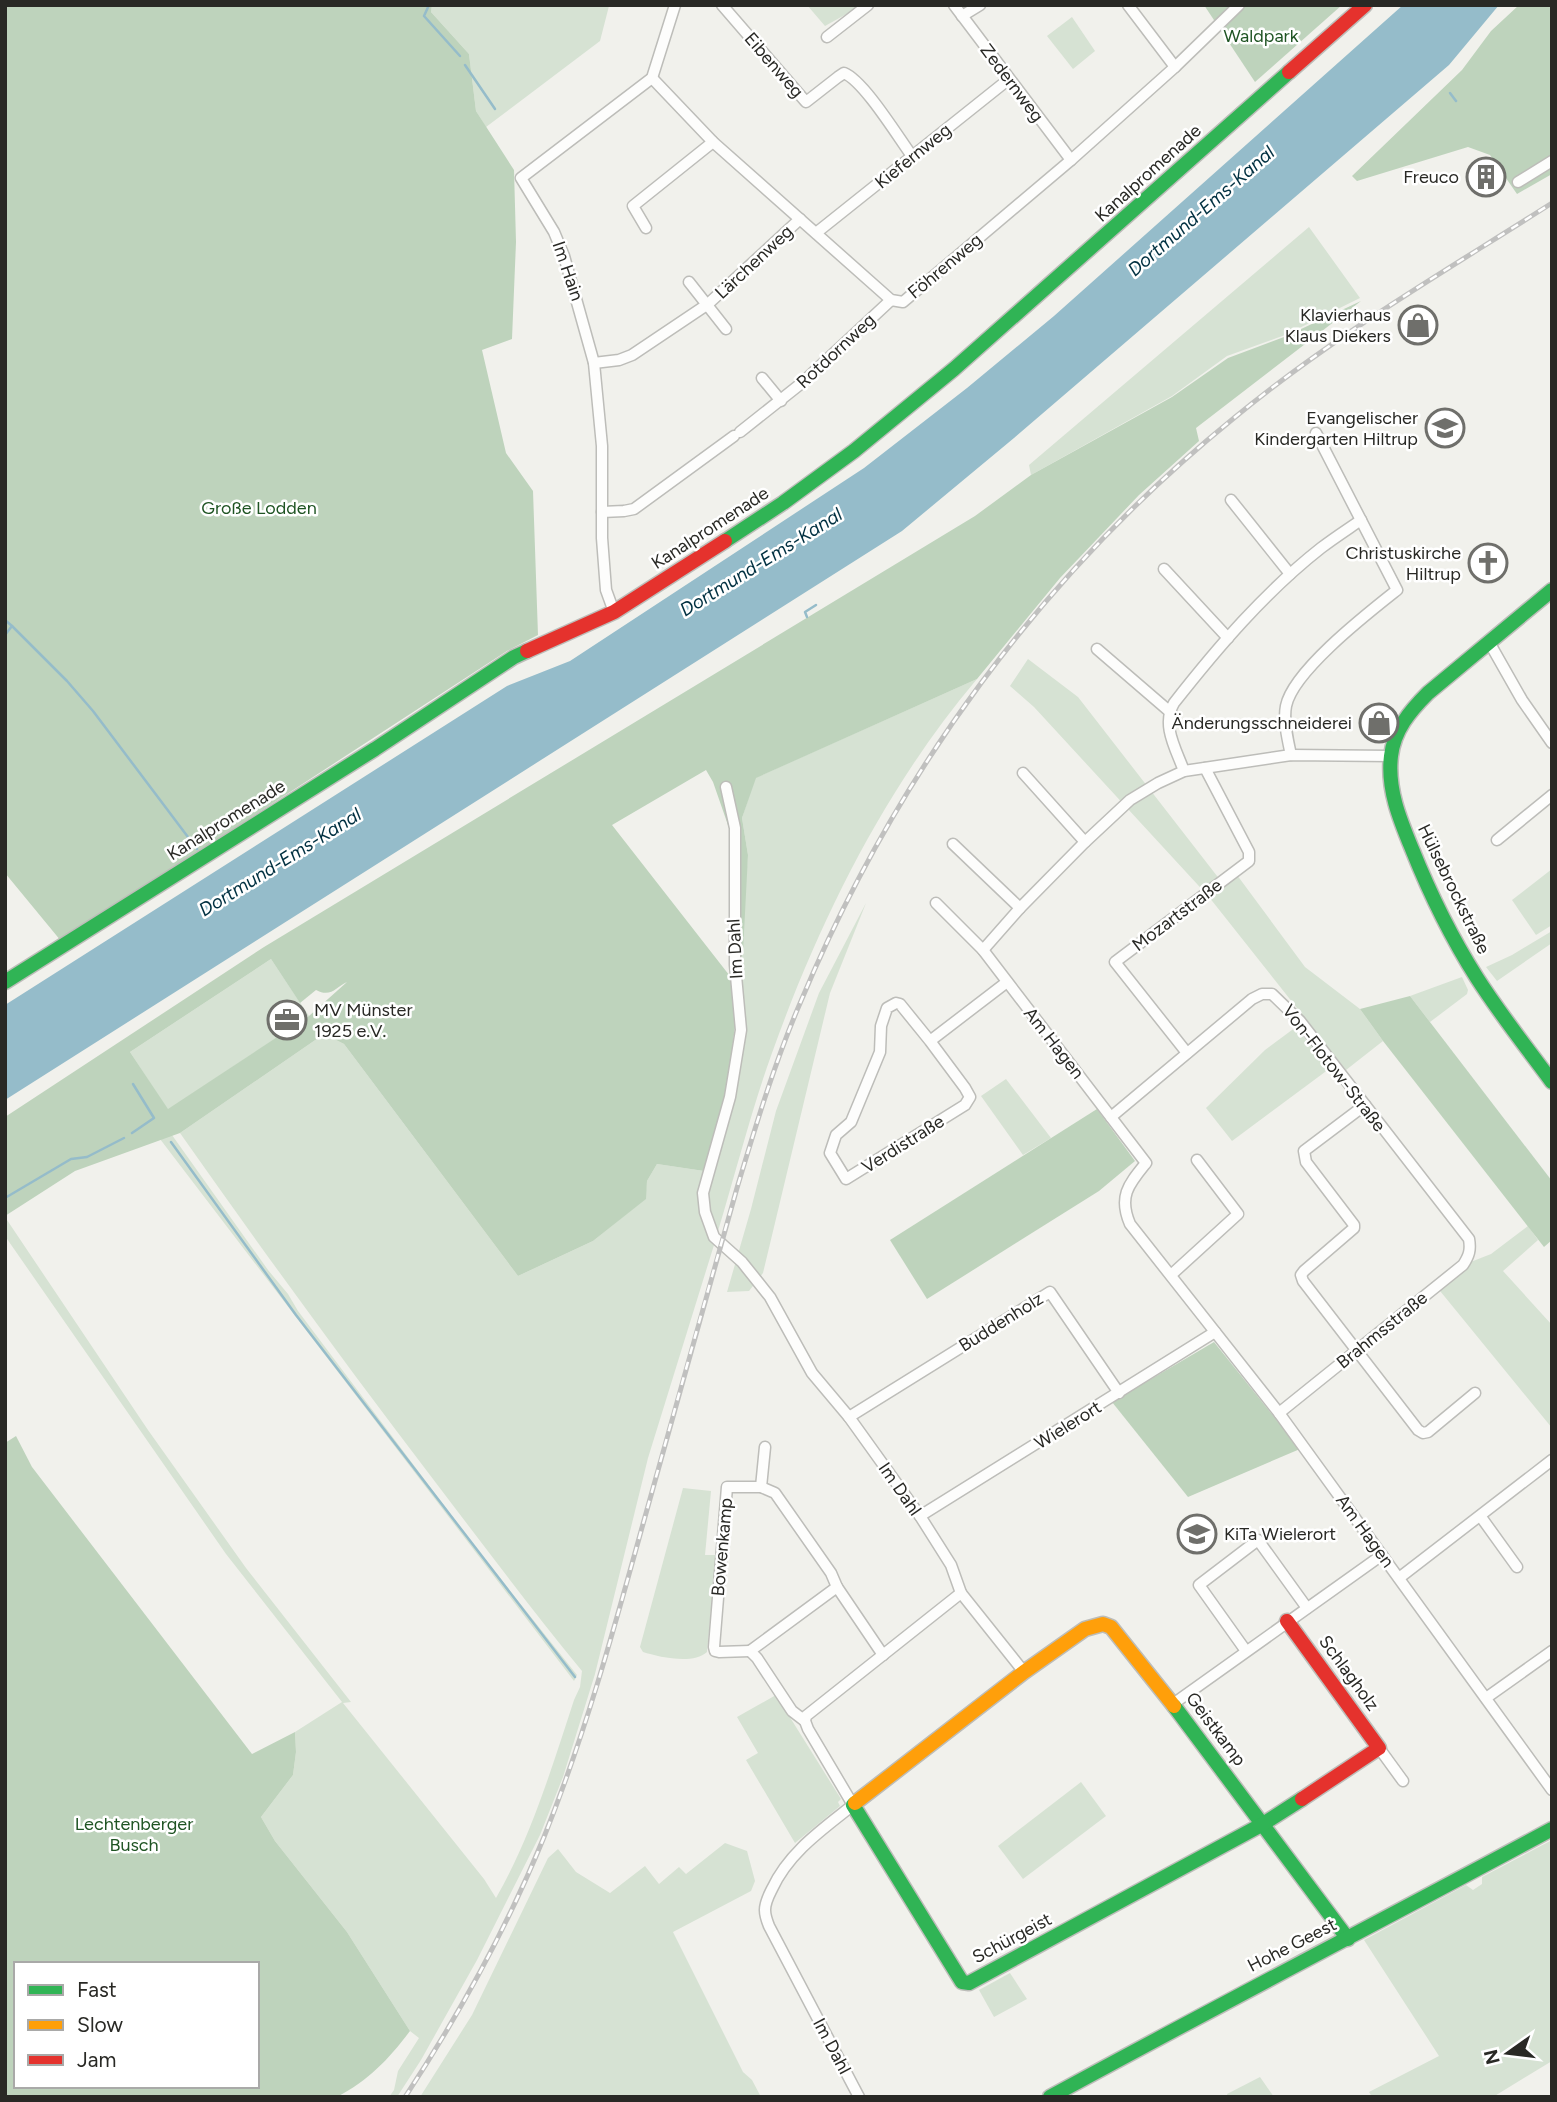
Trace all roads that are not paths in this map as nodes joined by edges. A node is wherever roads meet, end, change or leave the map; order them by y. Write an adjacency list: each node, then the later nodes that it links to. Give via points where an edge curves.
1 (675, 5): 12 (street)
2 (722, 5): 15 (street, Eibenweg, via 806,102 838,77 848,75)
3 (868, 5): 10 (street)
4 (954, 5): 9 (street, Zedernweg)
5 (980, 5): 9 (street)
6 (1128, 5): 11 (street)
7 (1239, 5): 11 (street, Föhrenweg)
8 (1365, 5): 36 (street, Kanalpromenade, via 973,353 854,451 771,511)
9 (962, 16): 13 (street, Zedernweg)
10 (827, 37)
11 (1175, 67): 16 (street, Föhrenweg)
12 (652, 78): 14 (street, Föhrenweg); 26 (street, Im Hain, via 521,178 559,244)
13 (1009, 79): 15 (street, Kiefernweg); 16 (street, Zedernweg)
14 (713, 142): 19 (street, Föhrenweg); 20 (street, via 633,206)
15 (912, 156): 21 (street, Kiefernweg)
16 (1071, 160): 23 (street, Föhrenweg, via 903,302)
17 (1552, 161): 18 (street)
18 (1518, 182)
19 (800, 219): 21 (street, Föhrenweg); 24 (street, Lärchenweg)
20 (646, 228)
21 (816, 233): 23 (street, Föhrenweg)
22 (689, 282): 24 (street, Lärchenweg)
23 (891, 300): 28 (street, Rotdornweg)
24 (708, 304): 25 (street, Lärchenweg); 26 (street, Lärchenweg, via 632,355)
25 (726, 329)
26 (594, 363): 31 (street, Im Hain, via 602,446)
27 (762, 378): 28 (street, Rotdornweg)
28 (781, 401): 31 (street, Rotdornweg, via 634,509)
29 (1317, 433): 32 (street)
30 (1231, 500): 34 (street)
31 (602, 512): 36 (street, Im Hain, via 606,590)
32 (1361, 520): 34 (street); 42 (street, via 1397,590 1341,637 1293,688 1285,707)
33 (1164, 569): 37 (street)
34 (1290, 574): 37 (street)
35 (1552, 590): 38 (street, Hülsebrockstraße)
36 (614, 612): 55 (street, Kanalpromenade, via 514,657)
37 (1228, 638): 40 (street)
38 (1489, 642): 41 (street); 43 (street, Hülsebrockstraße, via 1410,710)
39 (1097, 649): 40 (street)
40 (1169, 711): 45 (street, via 1171,736)
41 (1552, 743)
42 (1291, 755): 43 (street); 44 (street)
43 (1391, 756): 59 (street, Hülsebrockstraße, via 1397,813 1422,874 1478,979)
44 (1205, 768): 45 (street); 58 (street, Mozartstraße, via 1249,852 1249,861 1115,962)
45 (1184, 771): 50 (street, via 1130,800)
46 (1023, 773): 50 (street)
47 (726, 787): 70 (street, Im Dahl, via 735,828 735,965 741,1030 730,1097 703,1194 705,1212 714,1237 770,1297 812,1373)
48 (1552, 795): 49 (street)
49 (1497, 840)
50 (1085, 842): 53 (street)
51 (953, 844): 53 (street)
52 (936, 903): 54 (street, Am Hagen)
53 (1020, 908): 54 (street)
54 (983, 950): 56 (street, Am Hagen)
55 (5, 982)
56 (1007, 982): 57 (street); 61 (street, Am Hagen)
57 (930, 1041): 57 (street, Verdistraße, via 900,1004 887,1008 880,1052 851,1122 835,1135 830,1153 846,1179 969,1101 965,1088)
58 (1187, 1053): 60 (street, Von-Flotow-Straße, via 1252,999 1272,994 1300,1021); 61 (street, Von-Flotow-Straße)
59 (1552, 1082)
60 (1365, 1105): 63 (street, Von-Flotow-Straße); 66 (street, via 1304,1152 1306,1162 1354,1228 1301,1275)
61 (1111, 1117): 64 (street, Am Hagen, via 1146,1163 1127,1189 1125,1214)
62 (1197, 1160): 64 (street, via 1238,1213)
63 (1469, 1239): 66 (street, Brahmsstraße, via 1469,1256 1462,1265)
64 (1171, 1275): 65 (street, Am Hagen)
65 (1215, 1332): 67 (street, Wielerort); 69 (street, Am Hagen)
66 (1358, 1350): 68 (street, via 1423,1433); 69 (street, Brahmsstraße)
67 (1119, 1393): 70 (street, Buddenholz, via 1050,1292); 74 (street, Wielerort)
68 (1475, 1393)
69 (1279, 1413): 76 (street, Am Hagen)
70 (849, 1417): 74 (street, Im Dahl)
71 (765, 1447): 73 (street)
72 (1552, 1460): 75 (street)
73 (761, 1487): 79 (street, via 775,1493); 83 (street, Bowenkamp, via 727,1487 714,1647 719,1652)
74 (920, 1516): 80 (street, Im Dahl, via 951,1565)
75 (1481, 1517): 77 (street); 78 (street)
76 (1382, 1555): 78 (street, Am Hagen); 81 (street)
77 (1517, 1567)
78 (1399, 1578): 88 (street, Am Hagen)
79 (837, 1587): 83 (street); 86 (street)
80 (961, 1593): 86 (street); 87 (street)
81 (1307, 1608): 82 (street); 84 (street, via 1258,1541 1199,1585)
82 (1287, 1621): 84 (street); 91 (street, Schlagholz)
83 (750, 1651): 90 (street, via 792,1711)
84 (1246, 1651): 89 (street)
85 (1552, 1651): 88 (street)
86 (883, 1655): 90 (street, via 809,1713)
87 (1024, 1672): 89 (street, Geistkamp, via 1085,1629 1104,1624); 94 (street, Geistkamp)
88 (1486, 1698): 93 (street, Am Hagen)
89 (1173, 1704): 95 (street, Geistkamp)
90 (805, 1721): 94 (street)
91 (1379, 1748): 92 (street, Schlagholz); 95 (street)
92 (1403, 1782)
93 (1552, 1790)
94 (853, 1805): 95 (street, Schürgeist, via 965,1983); 98 (street, Im Dahl, via 790,1860 765,1910 769,1926)
95 (1263, 1824): 97 (street, Geistkamp)
96 (1552, 1829): 97 (street, Hohe Geest)
97 (1348, 1939): 99 (street, Hohe Geest)
98 (859, 2097)
99 (1050, 2097)

